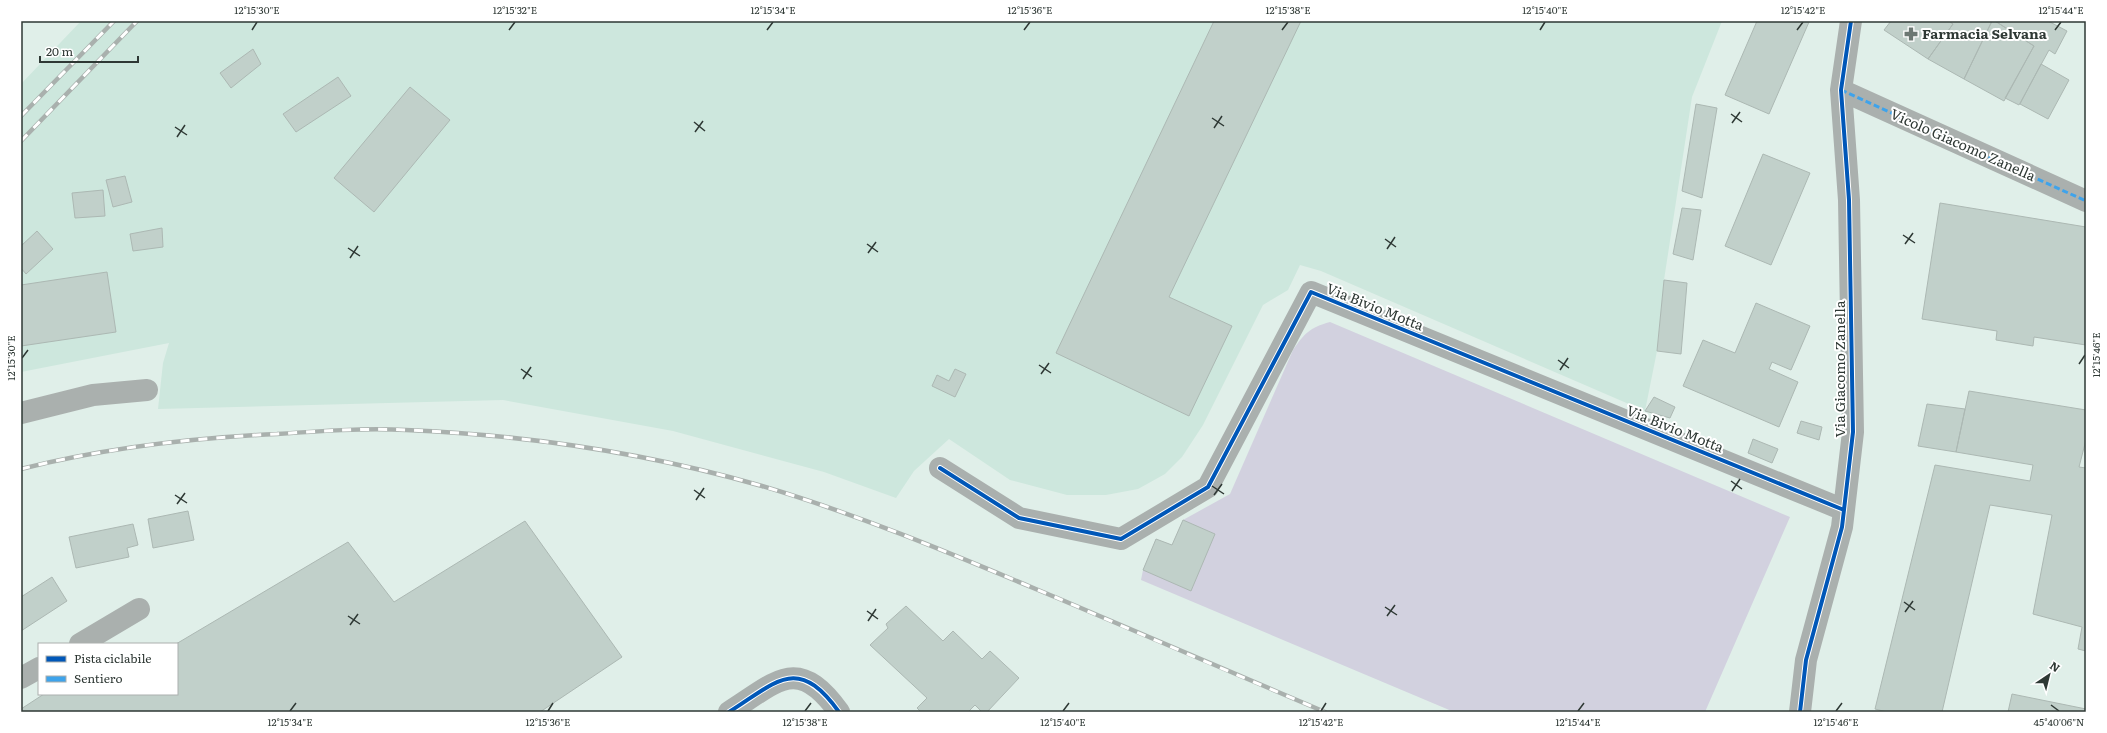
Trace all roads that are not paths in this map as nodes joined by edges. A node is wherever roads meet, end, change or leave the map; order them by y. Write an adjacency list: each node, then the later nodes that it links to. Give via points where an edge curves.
1 (1851, 21): 2 (street, Via Giacomo Zanella)
2 (1841, 90): 3 (street, Vicolo Giacomo Zanella); 7 (street, Via Giacomo Zanella, via 1849,200 1853,432)
3 (2086, 201)
4 (147, 390): 5 (street, via 93,395)
5 (21, 414)
6 (940, 468): 7 (street, Via Bivio Motta, via 1019,518 1121,539 1208,486 1311,292)
7 (1844, 510): 14 (street, Via Giacomo Zanella, via 1842,527 1806,660)
8 (139, 609): 9 (street)
9 (82, 643)
10 (38, 669): 11 (street)
11 (21, 678)
12 (729, 712): 13 (street, via 781,679 796,677 813,683 828,696)
13 (839, 712)
14 (1800, 712)

